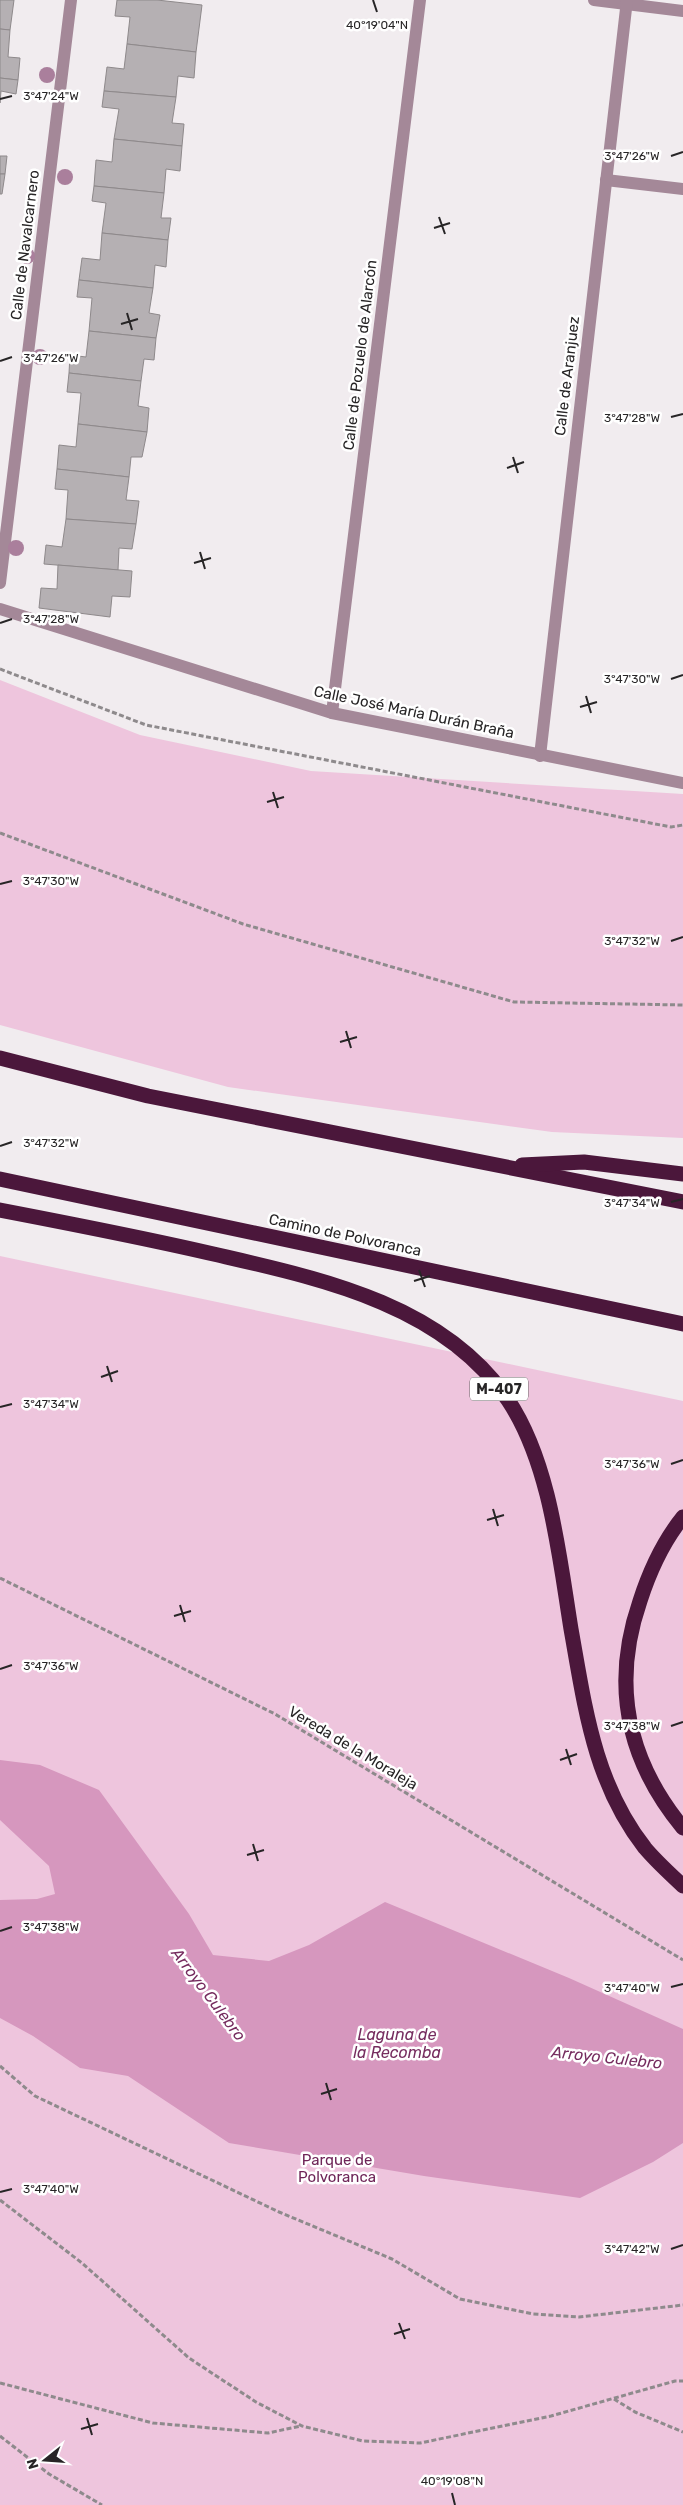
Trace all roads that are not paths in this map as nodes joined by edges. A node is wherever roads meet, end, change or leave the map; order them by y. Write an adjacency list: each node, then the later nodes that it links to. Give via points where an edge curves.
1 (70, 0): 8 (street, Calle de Navalcarnero)
2 (420, 0): 10 (street, Calle de Pozuelo de Alarcón)
3 (594, 0): 4 (street)
4 (626, 2): 5 (street); 6 (street, Calle de Aranjuez)
5 (683, 11)
6 (606, 180): 7 (street); 11 (street, Calle de Aranjuez)
7 (683, 189)
8 (0, 583)
9 (0, 609): 10 (street, Calle José María Durán Braña)
10 (332, 713): 11 (street, Calle José María Durán Braña)
11 (540, 756): 12 (street, Calle José María Durán Braña)
12 (683, 782)
13 (0, 1058): 14 (highway, via 148,1096)
14 (501, 1166): 15 (highway, via 584,1162); 17 (highway)
15 (683, 1174)
16 (0, 1179): 19 (highway, Camino de Polvoranca)
17 (683, 1202)
18 (0, 1210): 22 (highway, M-407, via 169,1243 294,1272 353,1291 408,1314 448,1338 482,1370 508,1400 527,1437 542,1478 582,1698 599,1766 619,1809 645,1848)
19 (683, 1324)
20 (683, 1517): 21 (highway, via 665,1540 648,1577 627,1650 624,1688 630,1730 644,1769 666,1807)
21 (683, 1828)
22 (683, 1886)

